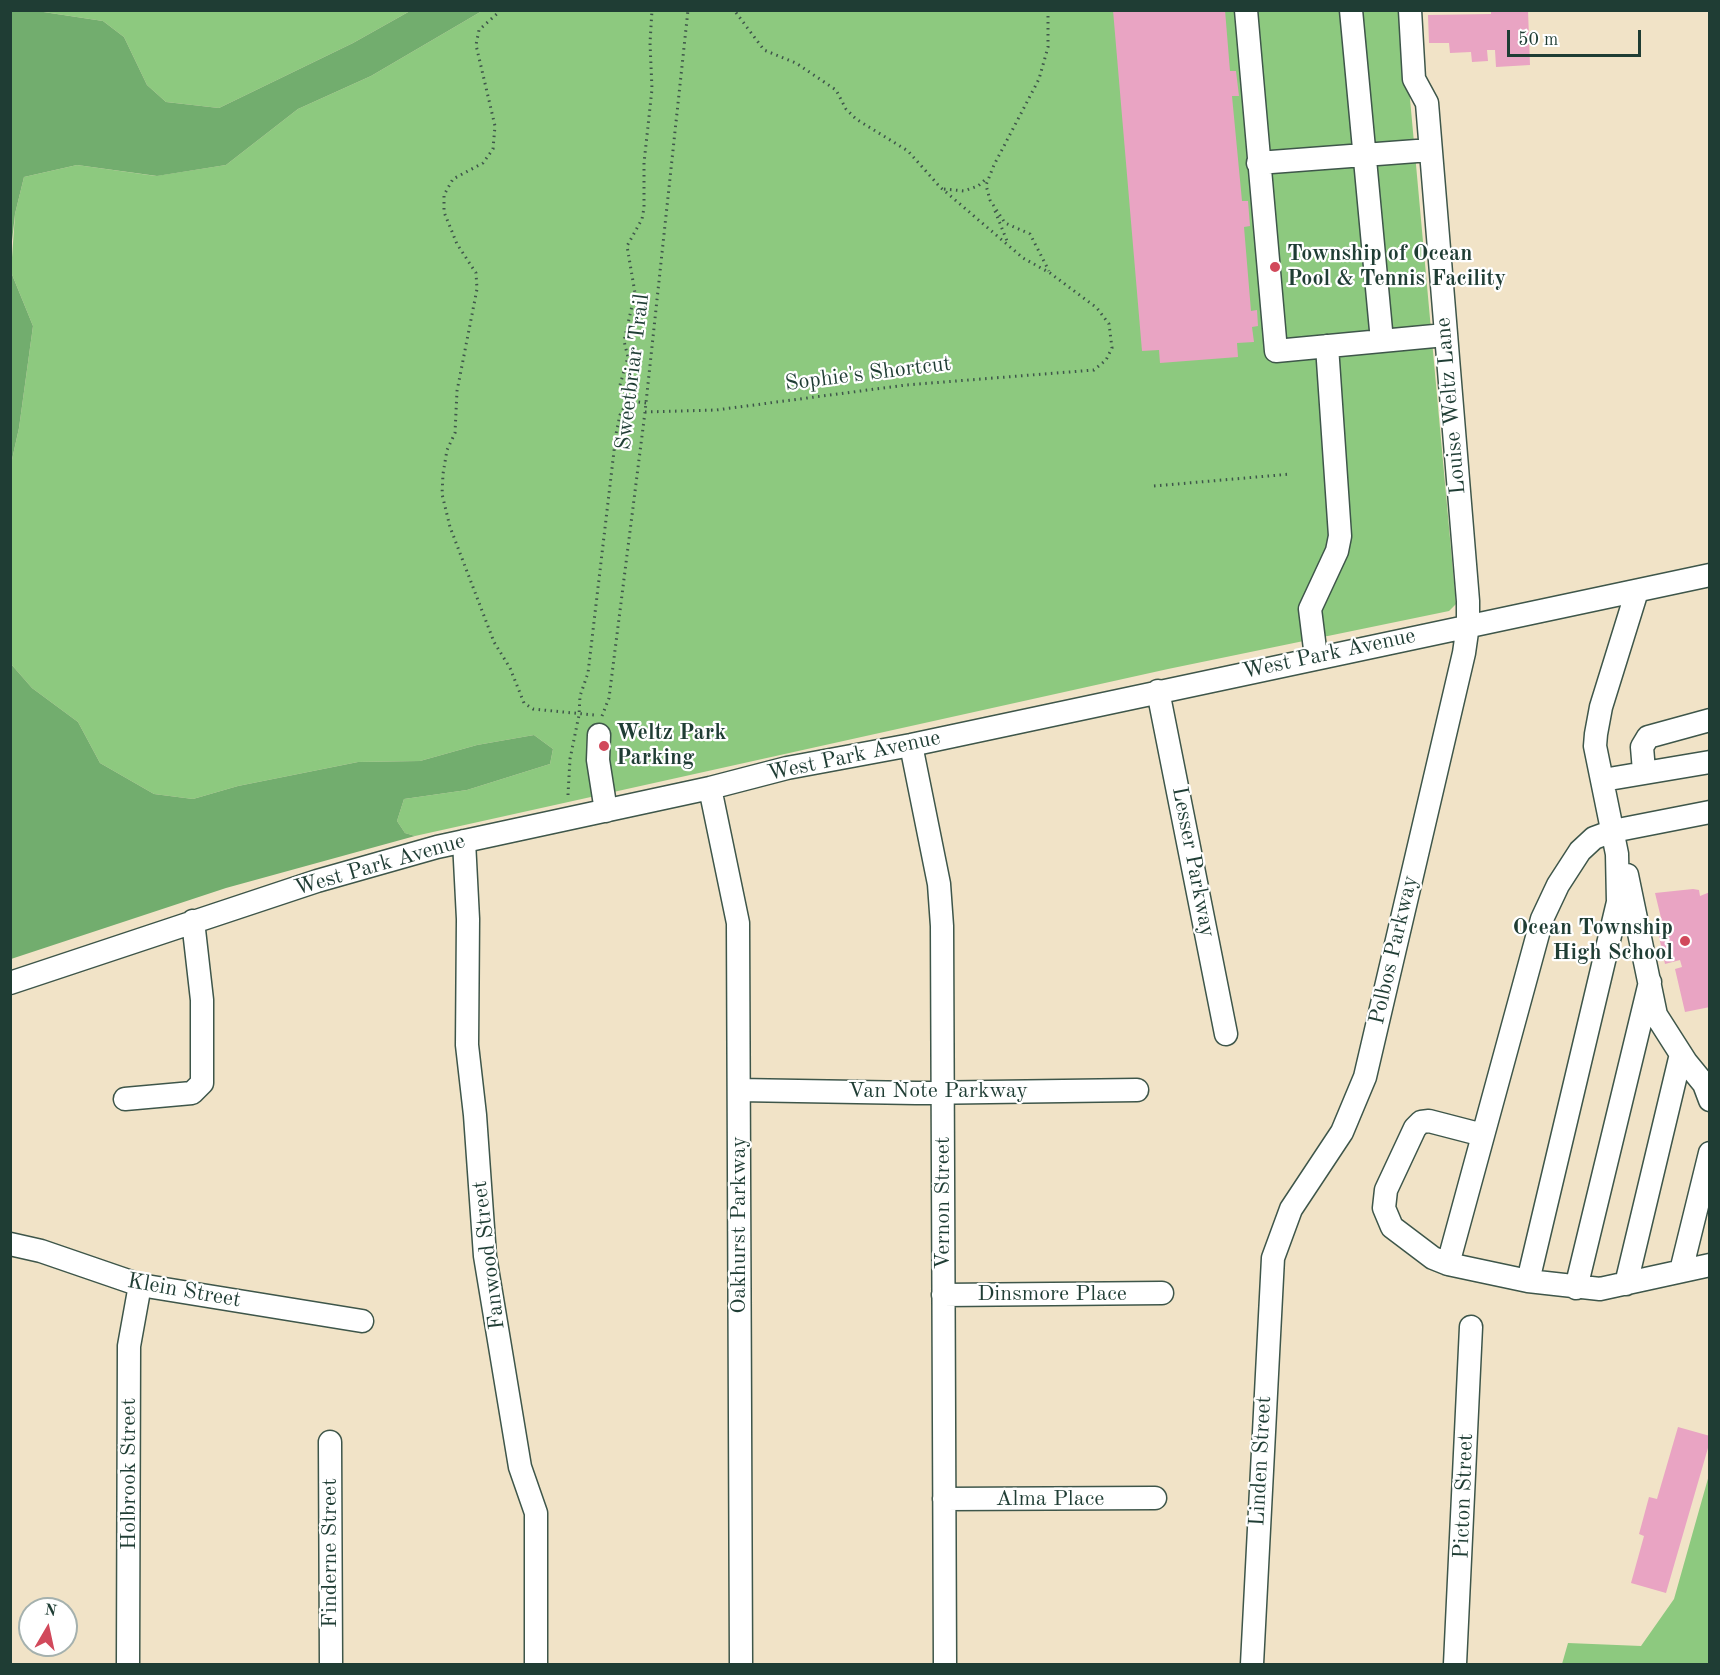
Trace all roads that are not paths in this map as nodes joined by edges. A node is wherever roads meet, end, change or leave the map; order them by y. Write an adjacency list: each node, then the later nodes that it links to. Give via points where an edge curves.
1 (1246, 10): 6 (street)
2 (1351, 10): 5 (street)
3 (1410, 10): 4 (street, Louise Weltz Lane, via 1414,79 1427,103)
4 (1430, 150): 5 (street); 7 (street, Louise Weltz Lane)
5 (1366, 155): 6 (street); 8 (street)
6 (1258, 163): 9 (street, via 1276,351)
7 (1445, 335): 8 (street); 12 (street, Louise Weltz Lane)
8 (1382, 341): 9 (street)
9 (1327, 346): 13 (street, via 1340,536 1310,609)
10 (1710, 575): 11 (street, West Park Avenue)
11 (1636, 591): 12 (street, West Park Avenue); 20 (street, via 1598,721 1595,746)
12 (1468, 625): 13 (street, West Park Avenue); 41 (street, Polbos Parkway, via 1365,1077 1342,1132 1291,1209)
13 (1316, 657): 14 (street, West Park Avenue)
14 (1158, 691): 17 (street, West Park Avenue); 31 (street, Lesser Parkway)
15 (1710, 720): 19 (street, via 1648,737 1642,747)
16 (599, 735): 22 (street, via 598,760)
17 (910, 745): 21 (street, West Park Avenue, via 787,768); 35 (street, Vernon Street, via 939,884)
18 (1710, 762): 19 (street)
19 (1644, 771): 20 (street)
20 (1603, 780): 24 (street)
21 (710, 788): 22 (street, West Park Avenue); 33 (street, Oakhurst Parkway, via 738,923)
22 (606, 811): 25 (street, West Park Avenue)
23 (1710, 812): 24 (street)
24 (1613, 831): 27 (street, via 1619,885); 28 (street, via 1623,854); 38 (street, via 1594,838 1580,850 1549,902)
25 (464, 841): 26 (street, West Park Avenue, via 317,881); 58 (street, Fanwood Street, via 467,1045 485,1257 520,1467 536,1513)
26 (193, 921): 30 (street, West Park Avenue); 36 (street, via 202,1000 202,1083 192,1093)
27 (1611, 932): 28 (street, via 1632,938); 45 (street)
28 (1643, 951): 29 (street)
29 (1650, 982): 32 (street, via 1656,1015); 48 (street)
30 (10, 983)
31 (1226, 1034)
32 (1681, 1054): 37 (street, via 1704,1084); 46 (street)
33 (739, 1090): 35 (street, Van Note Parkway); 59 (street, Oakhurst Parkway)
34 (1137, 1090): 35 (street, Van Note Parkway)
35 (942, 1092): 50 (street, Vernon Street)
36 (125, 1099)
37 (1710, 1100)
38 (1483, 1135): 42 (street); 42 (street, via 1421,1122 1386,1190 1384,1208 1392,1227 1425,1253)
39 (1710, 1153): 44 (street)
40 (10, 1244): 47 (street, Klein Street)
41 (1273, 1258): 61 (street, Linden Street)
42 (1448, 1264): 45 (street)
43 (1710, 1265): 44 (street)
44 (1681, 1271): 46 (street)
45 (1528, 1281): 48 (street)
46 (1626, 1284): 48 (street)
47 (140, 1285): 51 (street, Klein Street); 56 (street, Holbrook Street, via 129,1346)
48 (1576, 1288)
49 (1162, 1293): 50 (street, Dinsmore Place)
50 (942, 1295): 55 (street, Vernon Street)
51 (362, 1321)
52 (1471, 1327): 62 (street, Picton Street)
53 (330, 1442): 57 (street, Finderne Street)
54 (1155, 1498): 55 (street, Alma Place)
55 (944, 1499): 60 (street, Vernon Street)
56 (128, 1665)
57 (331, 1665)
58 (536, 1665)
59 (741, 1665)
60 (945, 1665)
61 (1252, 1665)
62 (1455, 1665)

